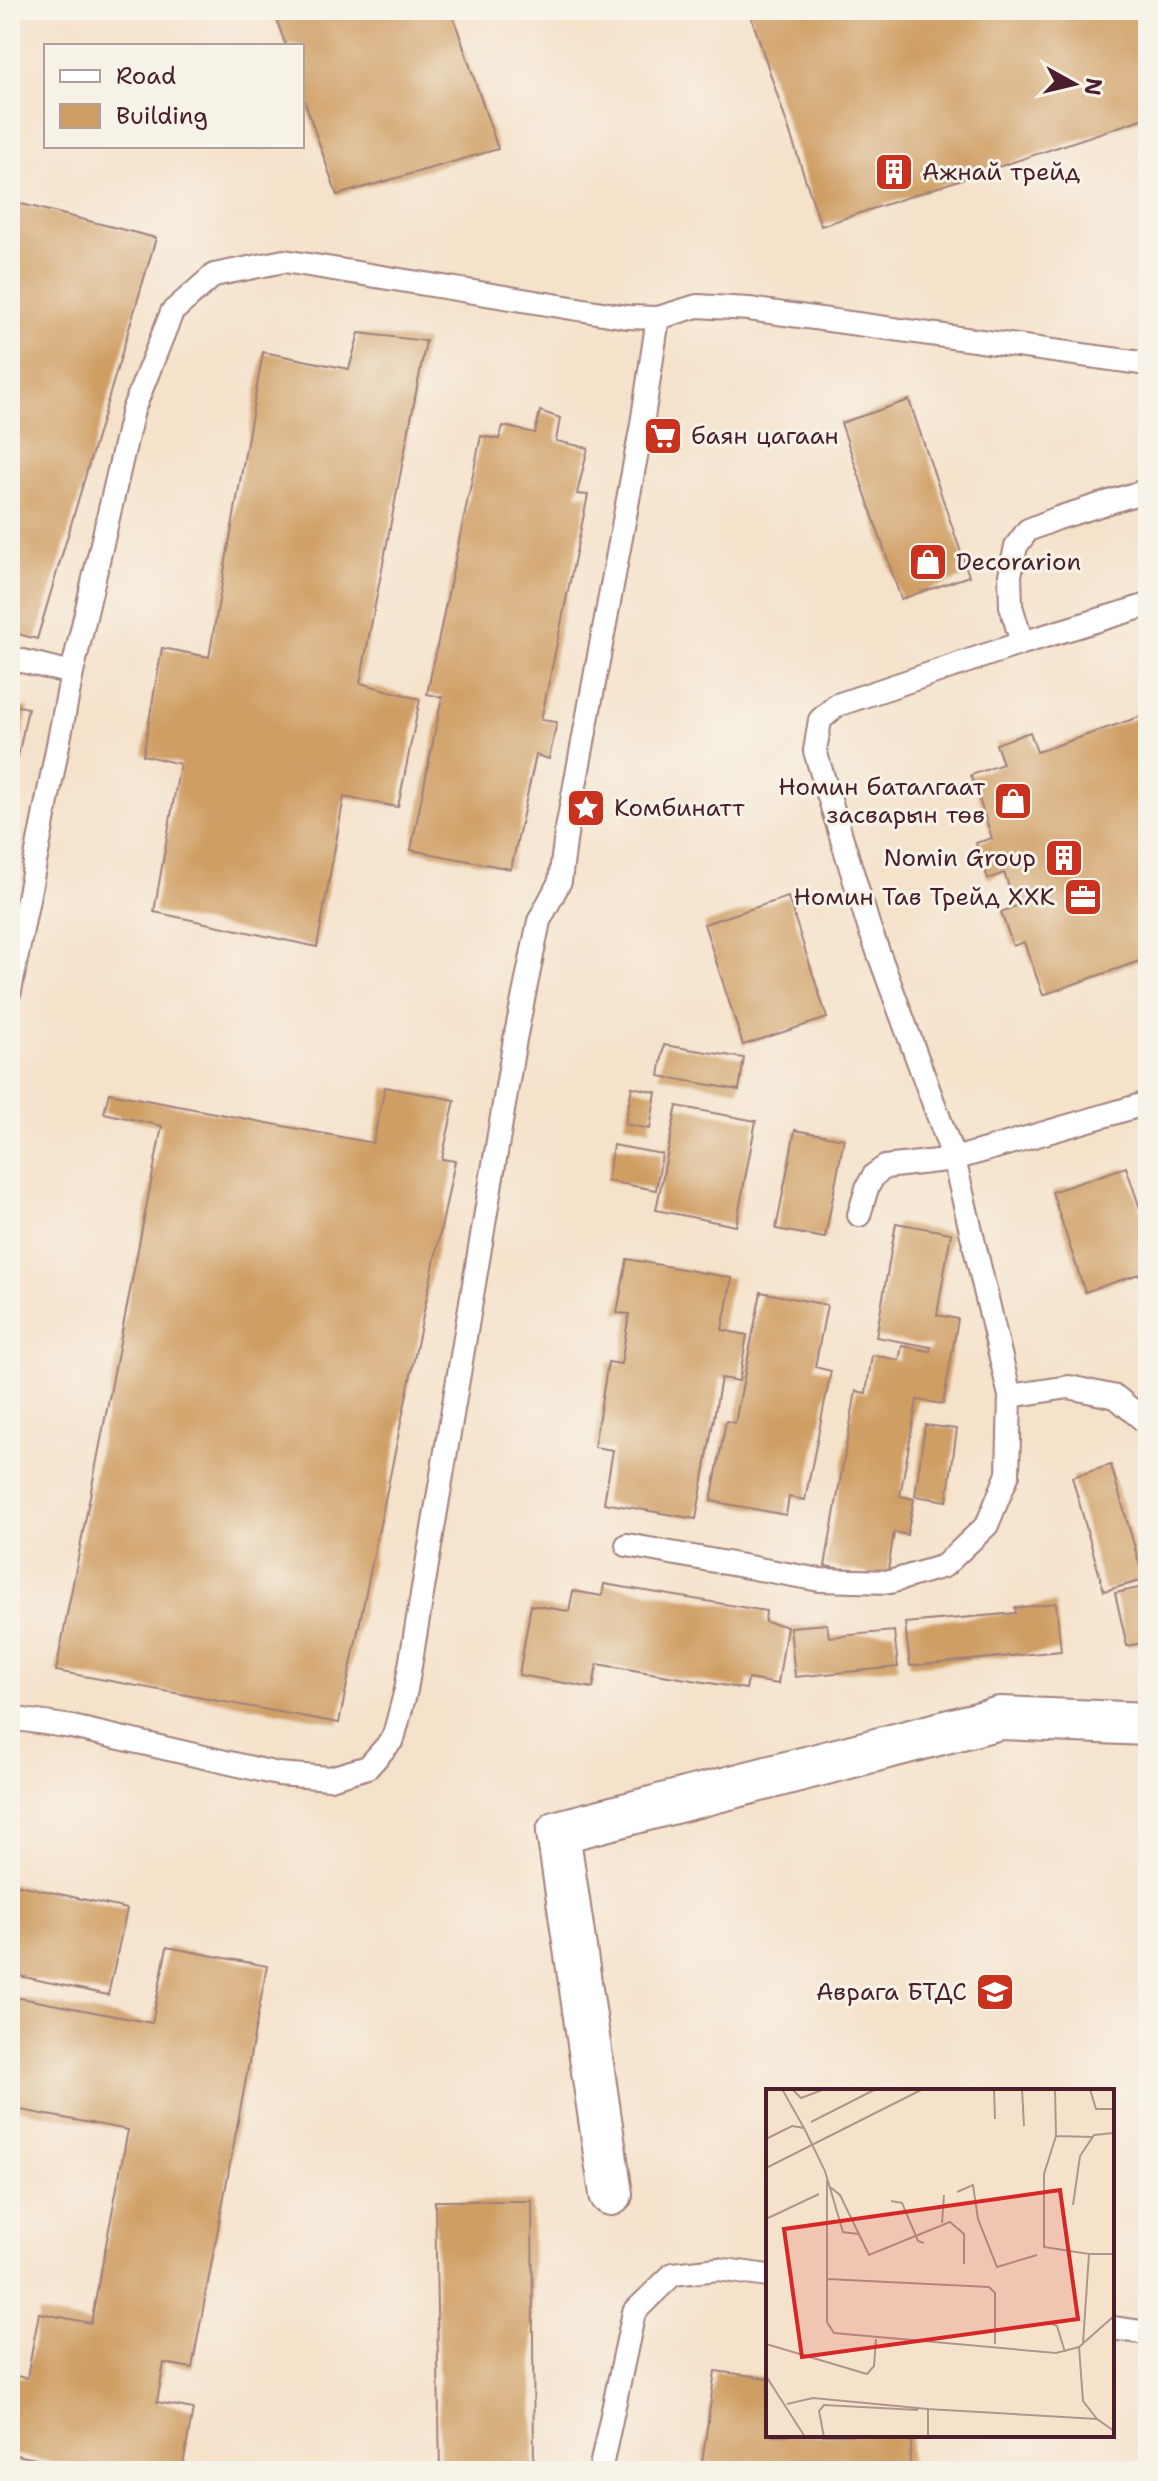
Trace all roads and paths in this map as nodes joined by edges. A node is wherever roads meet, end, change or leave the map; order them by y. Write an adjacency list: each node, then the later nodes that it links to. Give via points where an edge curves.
1 (658, 318): 2 (lane, via 697,306 749,309); 7 (lane, via 284,261 214,275 172,312 133,410); 15 (lane, via 560,881 539,921 515,1039 406,1690 393,1739 368,1767 330,1778 278,1774)
2 (1148, 364)
3 (1148, 490): 5 (lane, via 1028,530 1016,546 1010,575 1011,606)
4 (1148, 605): 5 (lane)
5 (1022, 643): 10 (lane, via 837,705 820,720 815,751 869,927)
6 (10, 658): 7 (lane)
7 (72, 673): 8 (lane)
8 (10, 991)
9 (1148, 1103): 10 (lane)
10 (954, 1159): 11 (lane, via 885,1167 874,1175); 12 (lane)
11 (859, 1215)
12 (1010, 1396): 13 (lane, via 1069,1387 1116,1397); 14 (lane, via 1008,1474 987,1525 944,1566 890,1582 820,1580)
13 (1148, 1424)
14 (627, 1545)
15 (10, 1718)
16 (1148, 1724): 17 (street, via 1000,1718 558,1832)
17 (611, 2194)
18 (766, 2276): 21 (lane, via 718,2269 673,2274 634,2312)
19 (1114, 2328): 20 (lane)
20 (1148, 2333)
21 (600, 2471)

